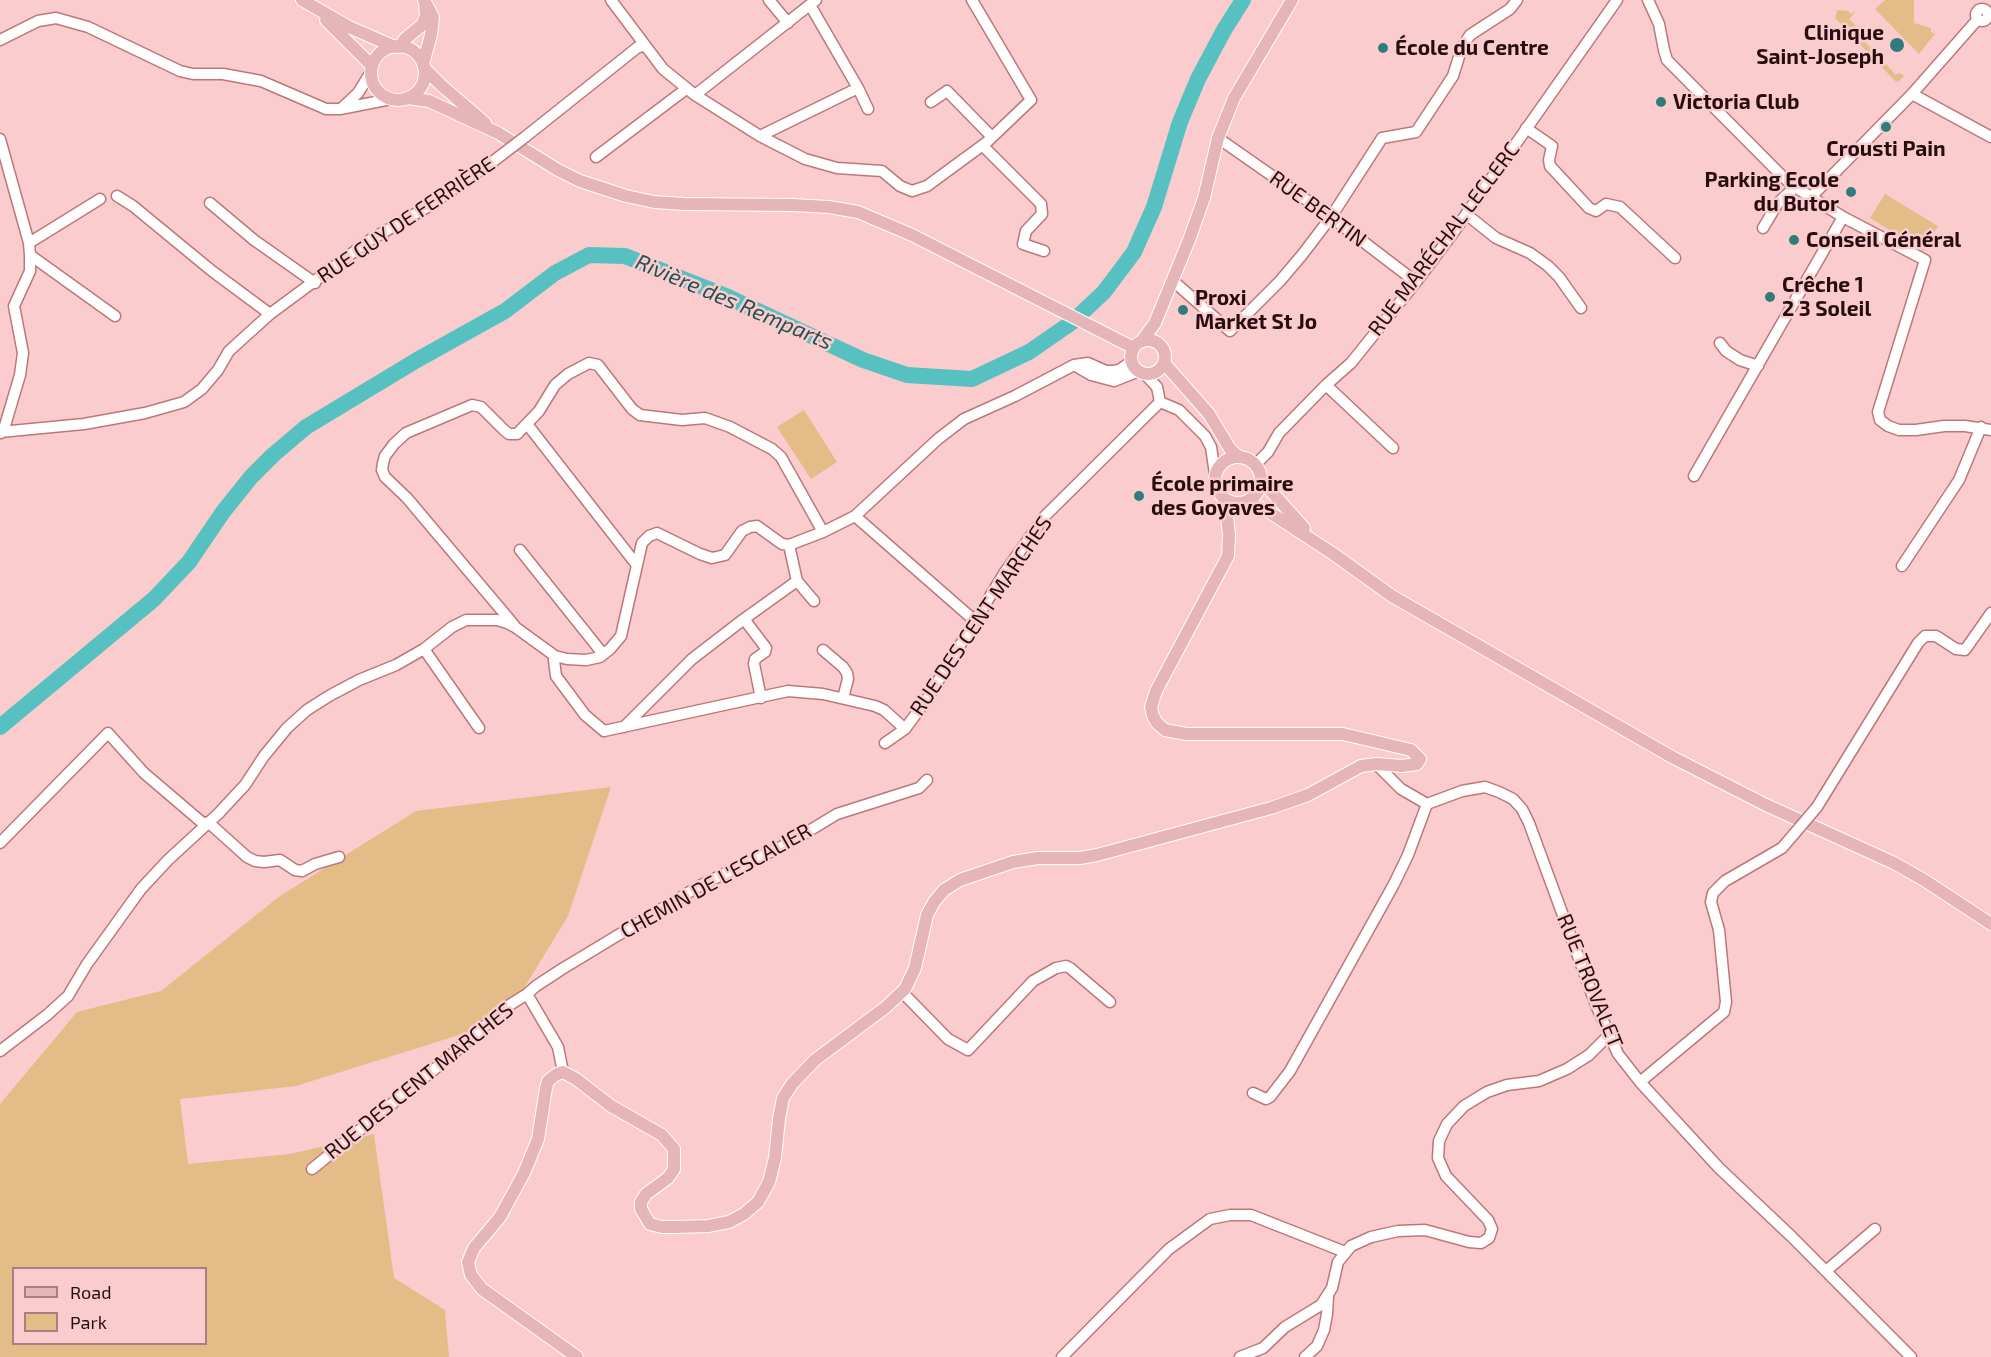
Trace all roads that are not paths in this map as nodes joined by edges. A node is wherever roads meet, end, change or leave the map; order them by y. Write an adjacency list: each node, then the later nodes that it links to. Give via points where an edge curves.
1 (611, 0): 14 (street)
2 (769, 0): 12 (street)
3 (972, 0): 30 (street, via 1031,100)
4 (1292, 0): 31 (main road, via 1234,98)
5 (1517, 0): 41 (street, via 1510,9 1470,35 1453,76 1416,132 1382,138)
6 (1617, 0): 26 (street, RUE MARÉCHAL LECLERC)
7 (1648, 0): 35 (street, via 1659,24 1667,60)
8 (424, 1): 15 (main road, via 426,16 422,25); 16 (main road, via 433,23)
9 (305, 2): 15 (main road, via 349,27); 17 (main road, via 346,38)
10 (813, 3): 12 (street); 18 (street)
11 (1983, 12): 20 (street)
12 (788, 23): 19 (street)
13 (0, 40): 24 (street, via 38,21 56,18 97,31 180,71 242,76 326,109)
14 (644, 46): 19 (street, via 663,69); 49 (street, RUE GUY DE FERRIÈRE, bridge, via 491,163 370,240)
15 (397, 47): 16 (main road, via 414,52); 17 (main road, via 382,52)
16 (424, 66): 21 (main road, via 420,88); 27 (main road)
17 (372, 69): 22 (main road, via 376,89); 24 (street, via 358,93)
18 (858, 88): 25 (street); 28 (street)
19 (691, 92): 28 (street); 34 (street)
20 (1912, 94): 29 (street); 37 (street)
21 (408, 98): 22 (main road); 27 (main road, via 429,101)
22 (392, 99): 24 (street)
23 (931, 102): 30 (street, via 947,91)
24 (340, 109)
25 (868, 109)
26 (1526, 128): 40 (street, RUE MARÉCHAL LECLERC); 46 (street, via 1552,146 1550,166 1589,208 1596,211 1606,204 1620,207)
27 (498, 133): 55 (main road, via 580,181 626,196 684,204 829,207 858,212)
28 (760, 136): 33 (street, via 805,159 837,168 882,171 900,186 912,190 927,186)
29 (1991, 136)
30 (992, 137): 33 (street)
31 (1218, 138): 41 (street, RUE BERTIN); 47 (main road, via 1204,198)
32 (0, 139): 44 (street)
33 (983, 146): 45 (street, via 1041,204 1042,214 1026,231 1023,244)
34 (596, 157)
35 (1795, 187): 37 (street); 43 (street)
36 (117, 196): 51 (street)
37 (1811, 197): 42 (street)
38 (100, 199): 44 (street)
39 (210, 203): 49 (street)
40 (1467, 214): 48 (street, RUE MARÉCHAL LECLERC); 50 (street, via 1496,237 1548,266)
41 (1330, 217): 47 (street, via 1280,281 1230,331); 48 (street, RUE BERTIN)
42 (1843, 217): 57 (street); 62 (street, via 1925,260 1878,412 1880,420 1899,430 1944,426)
43 (1763, 228)
44 (29, 249): 52 (street); 63 (street, via 30,272 14,306 23,352 20,375)
45 (1044, 251)
46 (1675, 258)
47 (1172, 280): 53 (main road)
48 (1416, 282): 59 (street, RUE MARÉCHAL LECLERC, via 1351,363)
49 (315, 283): 51 (street, RUE GUY DE FERRIÈRE)
50 (1581, 308)
51 (270, 314): 63 (street, RUE GUY DE FERRIÈRE, via 229,351 218,370 184,402 94,422)
52 (115, 316)
53 (1154, 324): 55 (main road); 56 (main road)
54 (1720, 343): 57 (street, via 1740,360)
55 (1137, 345): 56 (main road, via 1151,340); 58 (main road)
56 (1160, 345): 58 (main road, via 1165,353)
57 (1758, 366): 69 (street)
58 (1148, 368): 60 (street); 64 (main road, via 1177,378 1209,414); 73 (street, via 1106,371 1088,363 1074,365 954,426)
59 (1326, 385): 65 (street); 67 (street, RUE MARÉCHAL LECLERC, via 1279,433)
60 (1160, 402): 68 (street, via 1179,410 1205,436); 85 (street, RUE DES CENT MARCHES, via 1045,516)
61 (527, 424): 74 (street, via 559,381 589,363 598,364 640,415 682,420 705,418 772,448 781,457); 79 (street); 86 (street, via 517,434 509,434 481,407 467,407 405,433 385,456 382,470)
62 (1986, 429): 80 (street, via 1959,480)
63 (1, 433)
64 (1222, 437): 66 (main road); 68 (main road)
65 (1393, 448)
66 (1238, 456): 67 (main road); 68 (main road, via 1223,462)
67 (1256, 464): 70 (main road)
68 (1217, 471): 71 (main road, via 1216,488)
69 (1694, 476)
70 (1262, 481): 72 (main road, via 1257,494); 78 (main road, via 1295,520)
71 (1225, 499): 72 (main road); 75 (main road)
72 (1243, 503): 75 (main road); 78 (main road, via 1266,510)
73 (855, 516): 74 (street); 85 (street)
74 (823, 532): 76 (street)
75 (1229, 535): 97 (main road, via 1228,556 1156,691 1151,706 1153,716 1165,730 1186,734 1343,734 1404,747 1420,759 1412,766)
76 (789, 545): 79 (street, via 764,529 750,527 742,531 725,555 712,558 657,533 642,543); 81 (street)
77 (520, 550): 89 (street)
78 (1332, 553): 103 (main road, via 1392,596 1719,783 1894,863)
79 (636, 564): 89 (street, via 621,636)
80 (1902, 566)
81 (797, 581): 82 (street); 84 (street)
82 (814, 601)
83 (1991, 613): 110 (street, bridge, via 1965,650 1936,636 1925,636 1918,643 1817,807 1782,848 1725,881 1713,893 1724,1012)
84 (744, 619): 91 (street, via 766,648 754,664); 94 (street, via 692,659)
85 (975, 621): 95 (street, RUE DES CENT MARCHES)
86 (515, 627): 87 (street, via 497,620 466,621); 90 (street)
87 (424, 649): 93 (street); 100 (street, via 308,710 287,728 245,785)
88 (823, 650): 92 (street, via 847,673)
89 (603, 654): 90 (street, via 586,660)
90 (555, 656): 94 (street, via 556,676 585,715 604,731)
91 (761, 698): 92 (street, via 795,691); 94 (street)
92 (843, 698): 95 (street, via 884,710)
93 (479, 728)
94 (623, 728)
95 (905, 729): 96 (street)
96 (885, 743)
97 (1376, 764): 99 (street, via 1401,789); 104 (main road, via 1355,769 1308,795 1271,808 1097,855 1013,862 960,880 944,890 927,915 915,968)
98 (927, 780): 105 (street, CHEMIN DE L'ESCALIER, via 919,788 837,814 789,843 700,885)
99 (1427, 804): 107 (street, RUE TROVALET, via 1470,788 1485,788 1499,792 1522,809); 111 (street, via 1394,884 1290,1071 1270,1097)
100 (207, 823): 101 (street, via 144,773 108,733); 102 (street, via 255,861 280,860 302,871); 108 (street, via 141,889 68,996)
101 (0, 843)
102 (339, 857)
103 (1991, 924)
104 (902, 992): 106 (street, via 948,1039 968,1050 1033,981 1056,968 1070,968); 109 (main road, via 815,1060 792,1084 783,1098 769,1182 758,1202 729,1222 676,1227 650,1224 641,1209 642,1202 674,1169 674,1149 662,1135)
105 (527, 994): 109 (street, via 558,1047); 112 (street, RUE DES CENT MARCHES)
106 (1110, 1002)
107 (1609, 1035): 110 (street, RUE TROVALET); 114 (street, via 1567,1069 1539,1081 1487,1092 1464,1106 1447,1124 1439,1141 1438,1158 1446,1176 1488,1220 1492,1229 1489,1238 1481,1243 1425,1230 1398,1231 1371,1238)
108 (0, 1051)
109 (563, 1072): 117 (main road, via 548,1080 538,1139 524,1173 500,1217 474,1248 468,1262 471,1275 482,1289)
110 (1640, 1082): 115 (street, RUE TROVALET, via 1719,1168)
111 (1253, 1093)
112 (312, 1169)
113 (1875, 1229): 115 (street)
114 (1345, 1252): 116 (street, via 1338,1262); 118 (street, via 1251,1215 1210,1219 1169,1249)
115 (1826, 1271): 121 (street, RUE TROVALET)
116 (1328, 1297): 119 (street, via 1263,1348); 120 (street, via 1317,1346)
117 (577, 1357)
118 (1062, 1357)
119 (1240, 1357)
120 (1305, 1357)
121 (1911, 1357)

